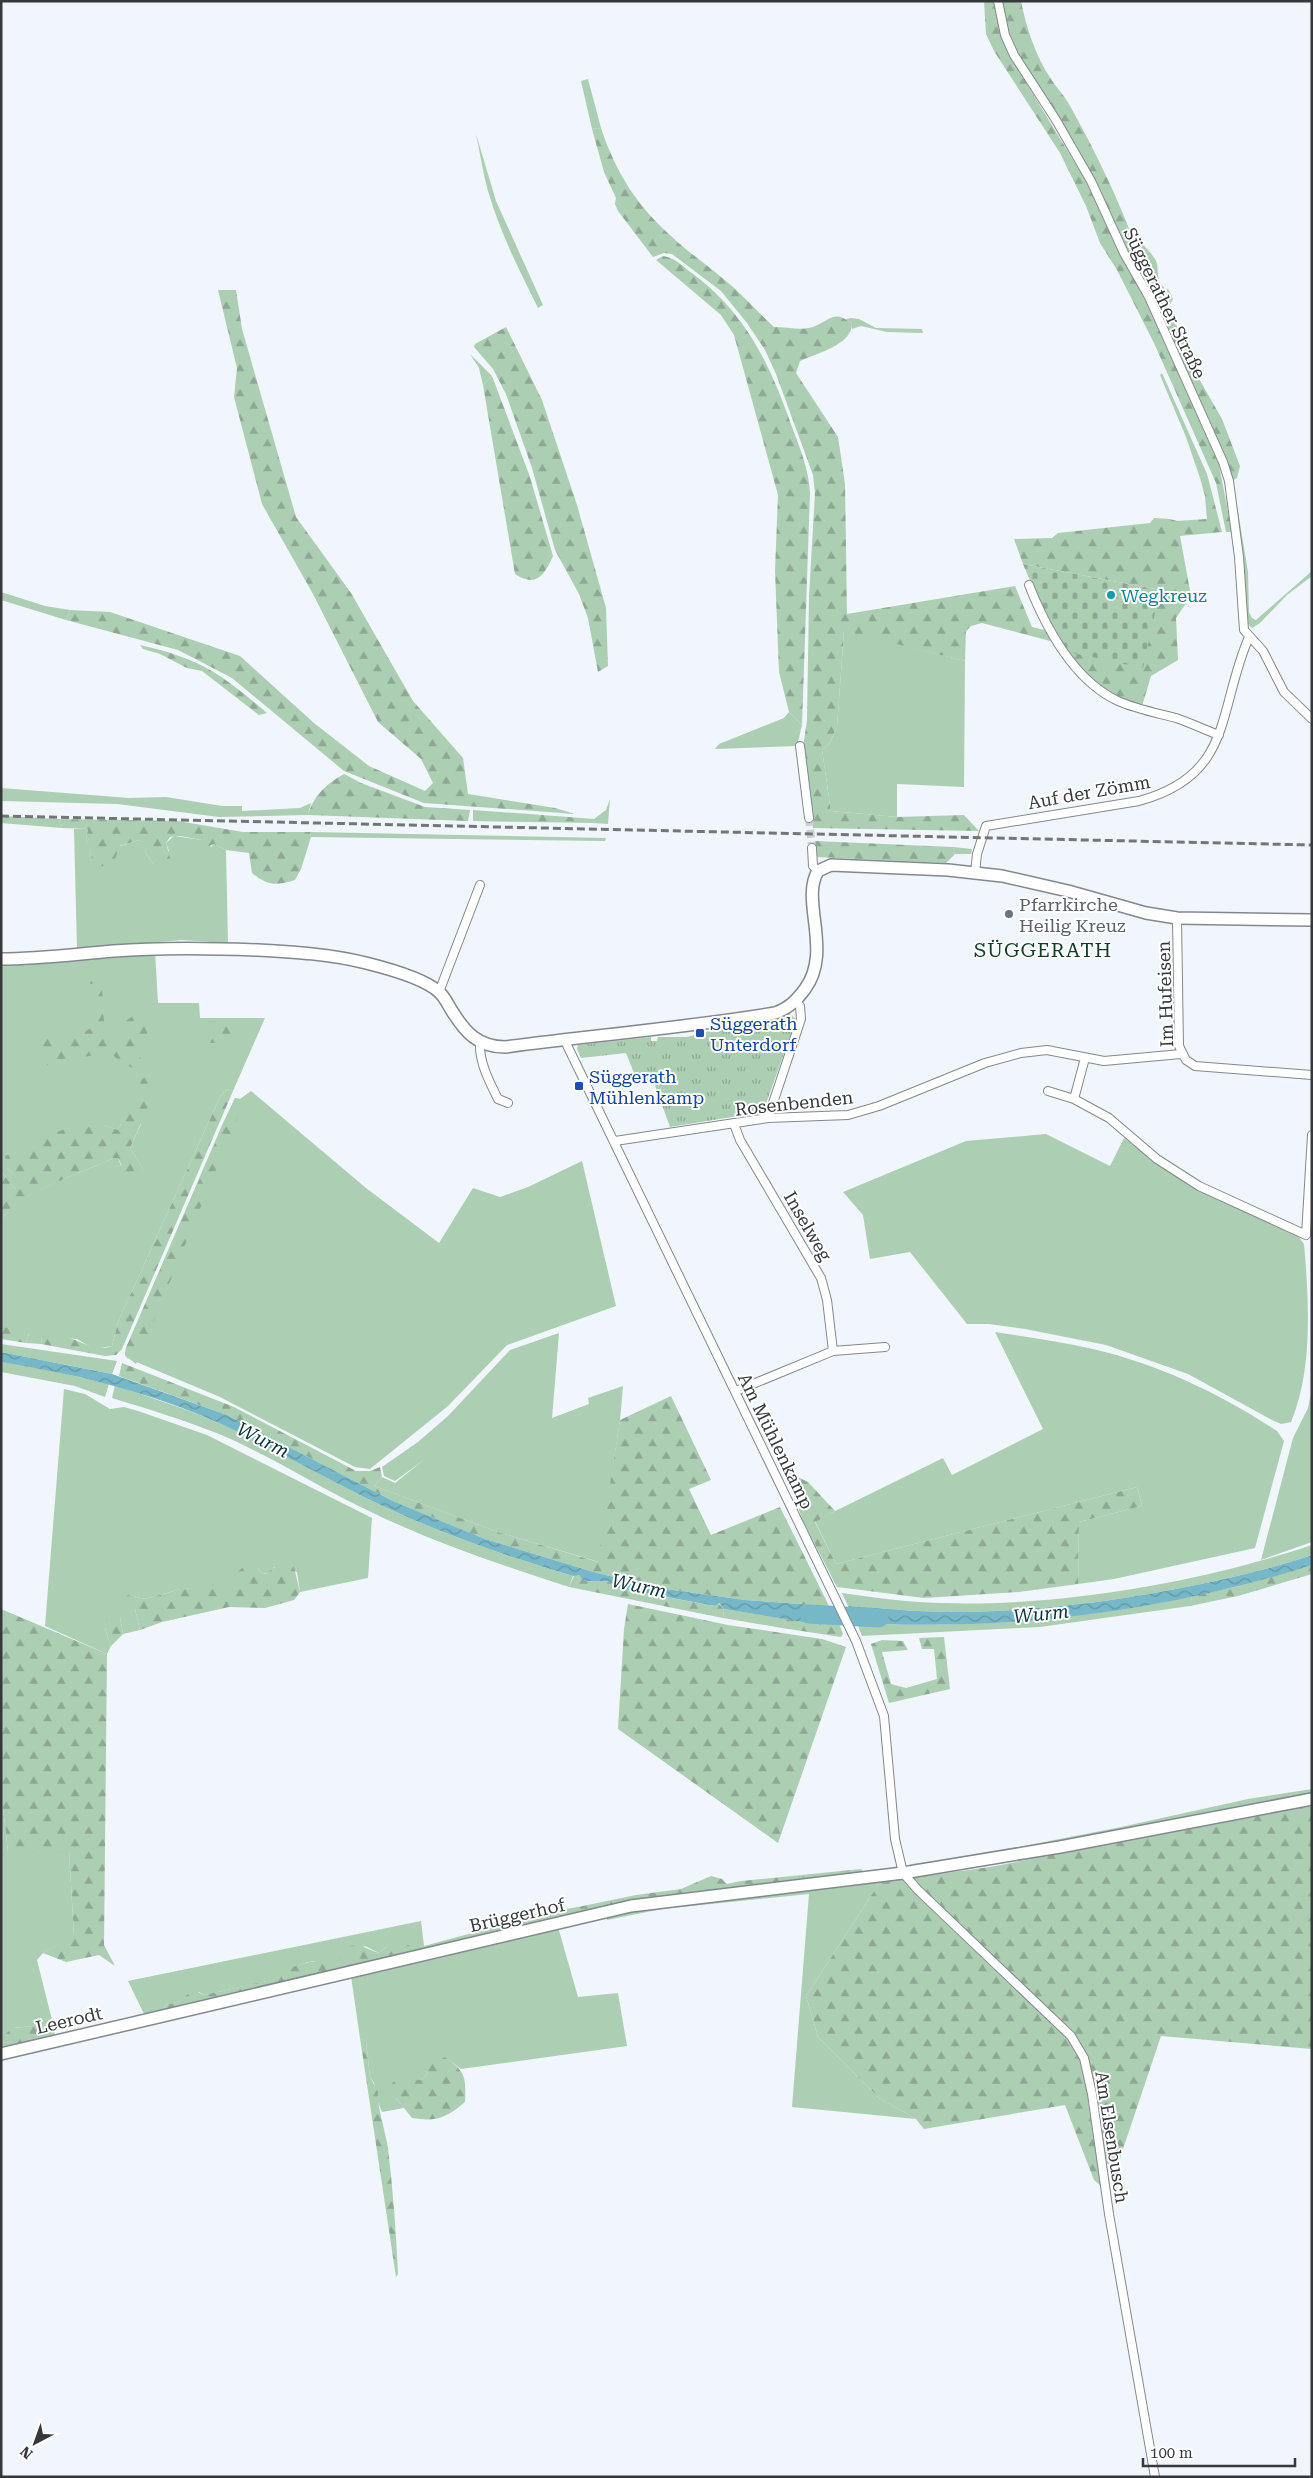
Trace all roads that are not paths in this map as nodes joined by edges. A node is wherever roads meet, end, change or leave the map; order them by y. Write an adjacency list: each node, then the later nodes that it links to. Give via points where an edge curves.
1 (998, 1): 3 (street, Süggerather Straße, via 1005,35 1014,55 1090,181 1149,297 1223,462 1229,481 1239,557 1242,620)
2 (1029, 584): 5 (street, via 1050,632 1097,688 1118,701)
3 (1249, 637): 4 (street, via 1263,651 1284,692); 5 (street, Auf der Zömm)
4 (1312, 719)
5 (1219, 735): 10 (street, Auf der Zömm, via 1202,766 1187,780 1163,794 1139,801 986,826 977,854)
6 (800, 746): 7 (street)
7 (809, 818)
8 (812, 848): 9 (street, via 814,866)
9 (818, 871): 10 (main road, via 831,865); 16 (main road, via 813,886 815,969)
10 (976, 873): 12 (main road, via 1002,876)
11 (480, 885): 15 (street)
12 (1176, 918): 13 (main road); 19 (street, Im Hufeisen)
13 (1312, 920)
14 (1, 959): 15 (main road, via 194,947 296,952 369,964 419,981)
15 (439, 992): 18 (main road, via 467,1033)
16 (796, 1001): 17 (main road, via 775,1013); 25 (street, via 800,1006 801,1019)
17 (564, 1039): 18 (main road, via 505,1047); 28 (street, Am Mühlenkamp)
18 (480, 1042): 24 (street, via 487,1077 498,1099)
19 (1181, 1054): 20 (street, Rosenbenden, via 1104,1061); 21 (street, Im Hufeisen, via 1195,1066)
20 (1085, 1058): 23 (street); 25 (street, Rosenbenden, via 1047,1050 1021,1053 985,1063 879,1106 848,1115)
21 (1312, 1076)
22 (1048, 1091): 23 (street)
23 (1074, 1099): 27 (street, via 1109,1118 1157,1159 1199,1186 1306,1235)
24 (508, 1103)
25 (768, 1118): 26 (street, Rosenbenden)
26 (734, 1124): 28 (street, Rosenbenden); 30 (street, Inselweg, via 740,1140 821,1278)
27 (1312, 1135)
28 (615, 1142): 31 (street, Am Mühlenkamp)
29 (885, 1347): 30 (street)
30 (833, 1351): 31 (street)
31 (736, 1392): 33 (street, Am Mühlenkamp, via 848,1626 884,1716 895,1839)
32 (1312, 1798): 33 (main road, Brüggerhof, via 1060,1847)
33 (903, 1873): 34 (main road, Brüggerhof, via 631,1906); 36 (street, Am Elsenbusch, via 1071,2036 1084,2058)
34 (144, 2020): 35 (main road, Leerodt)
35 (1, 2054)
36 (1155, 2477)

